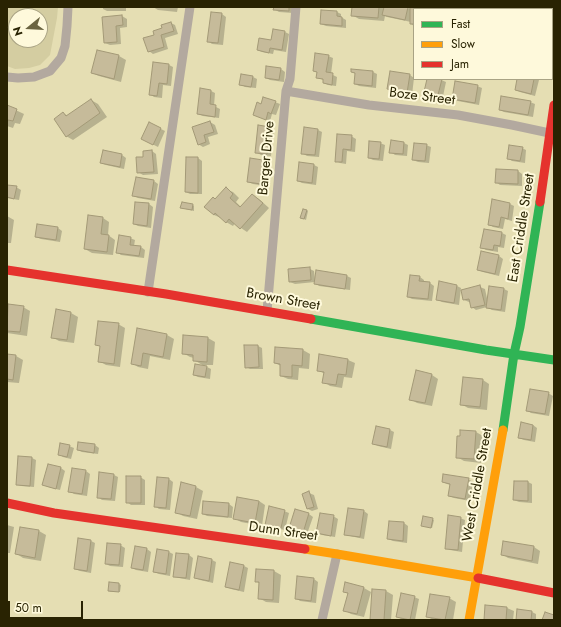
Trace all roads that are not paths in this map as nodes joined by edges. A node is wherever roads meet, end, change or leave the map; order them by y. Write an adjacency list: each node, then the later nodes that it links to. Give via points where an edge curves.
1 (68, 7): 4 (street, via 65,46 61,58 50,71 34,77)
2 (190, 7): 9 (street)
3 (296, 7): 5 (street, Barger Drive, via 290,79)
4 (7, 77)
5 (286, 91): 7 (street, Boze Street, via 369,105 458,115); 10 (street, Barger Drive)
6 (554, 105): 7 (street, East Criddle Street)
7 (552, 134): 11 (street, East Criddle Street)
8 (7, 270): 9 (street, Brown Street)
9 (148, 292): 10 (street, Brown Street)
10 (267, 311): 11 (street, Brown Street)
11 (514, 354): 12 (street, Brown Street); 15 (street, West Criddle Street)
12 (554, 360)
13 (7, 504): 14 (street, Dunn Street)
14 (337, 554): 15 (street, Dunn Street); 17 (street)
15 (476, 578): 16 (street, Dunn Street); 18 (street, West Criddle Street)
16 (554, 593)
17 (322, 620)
18 (468, 620)

